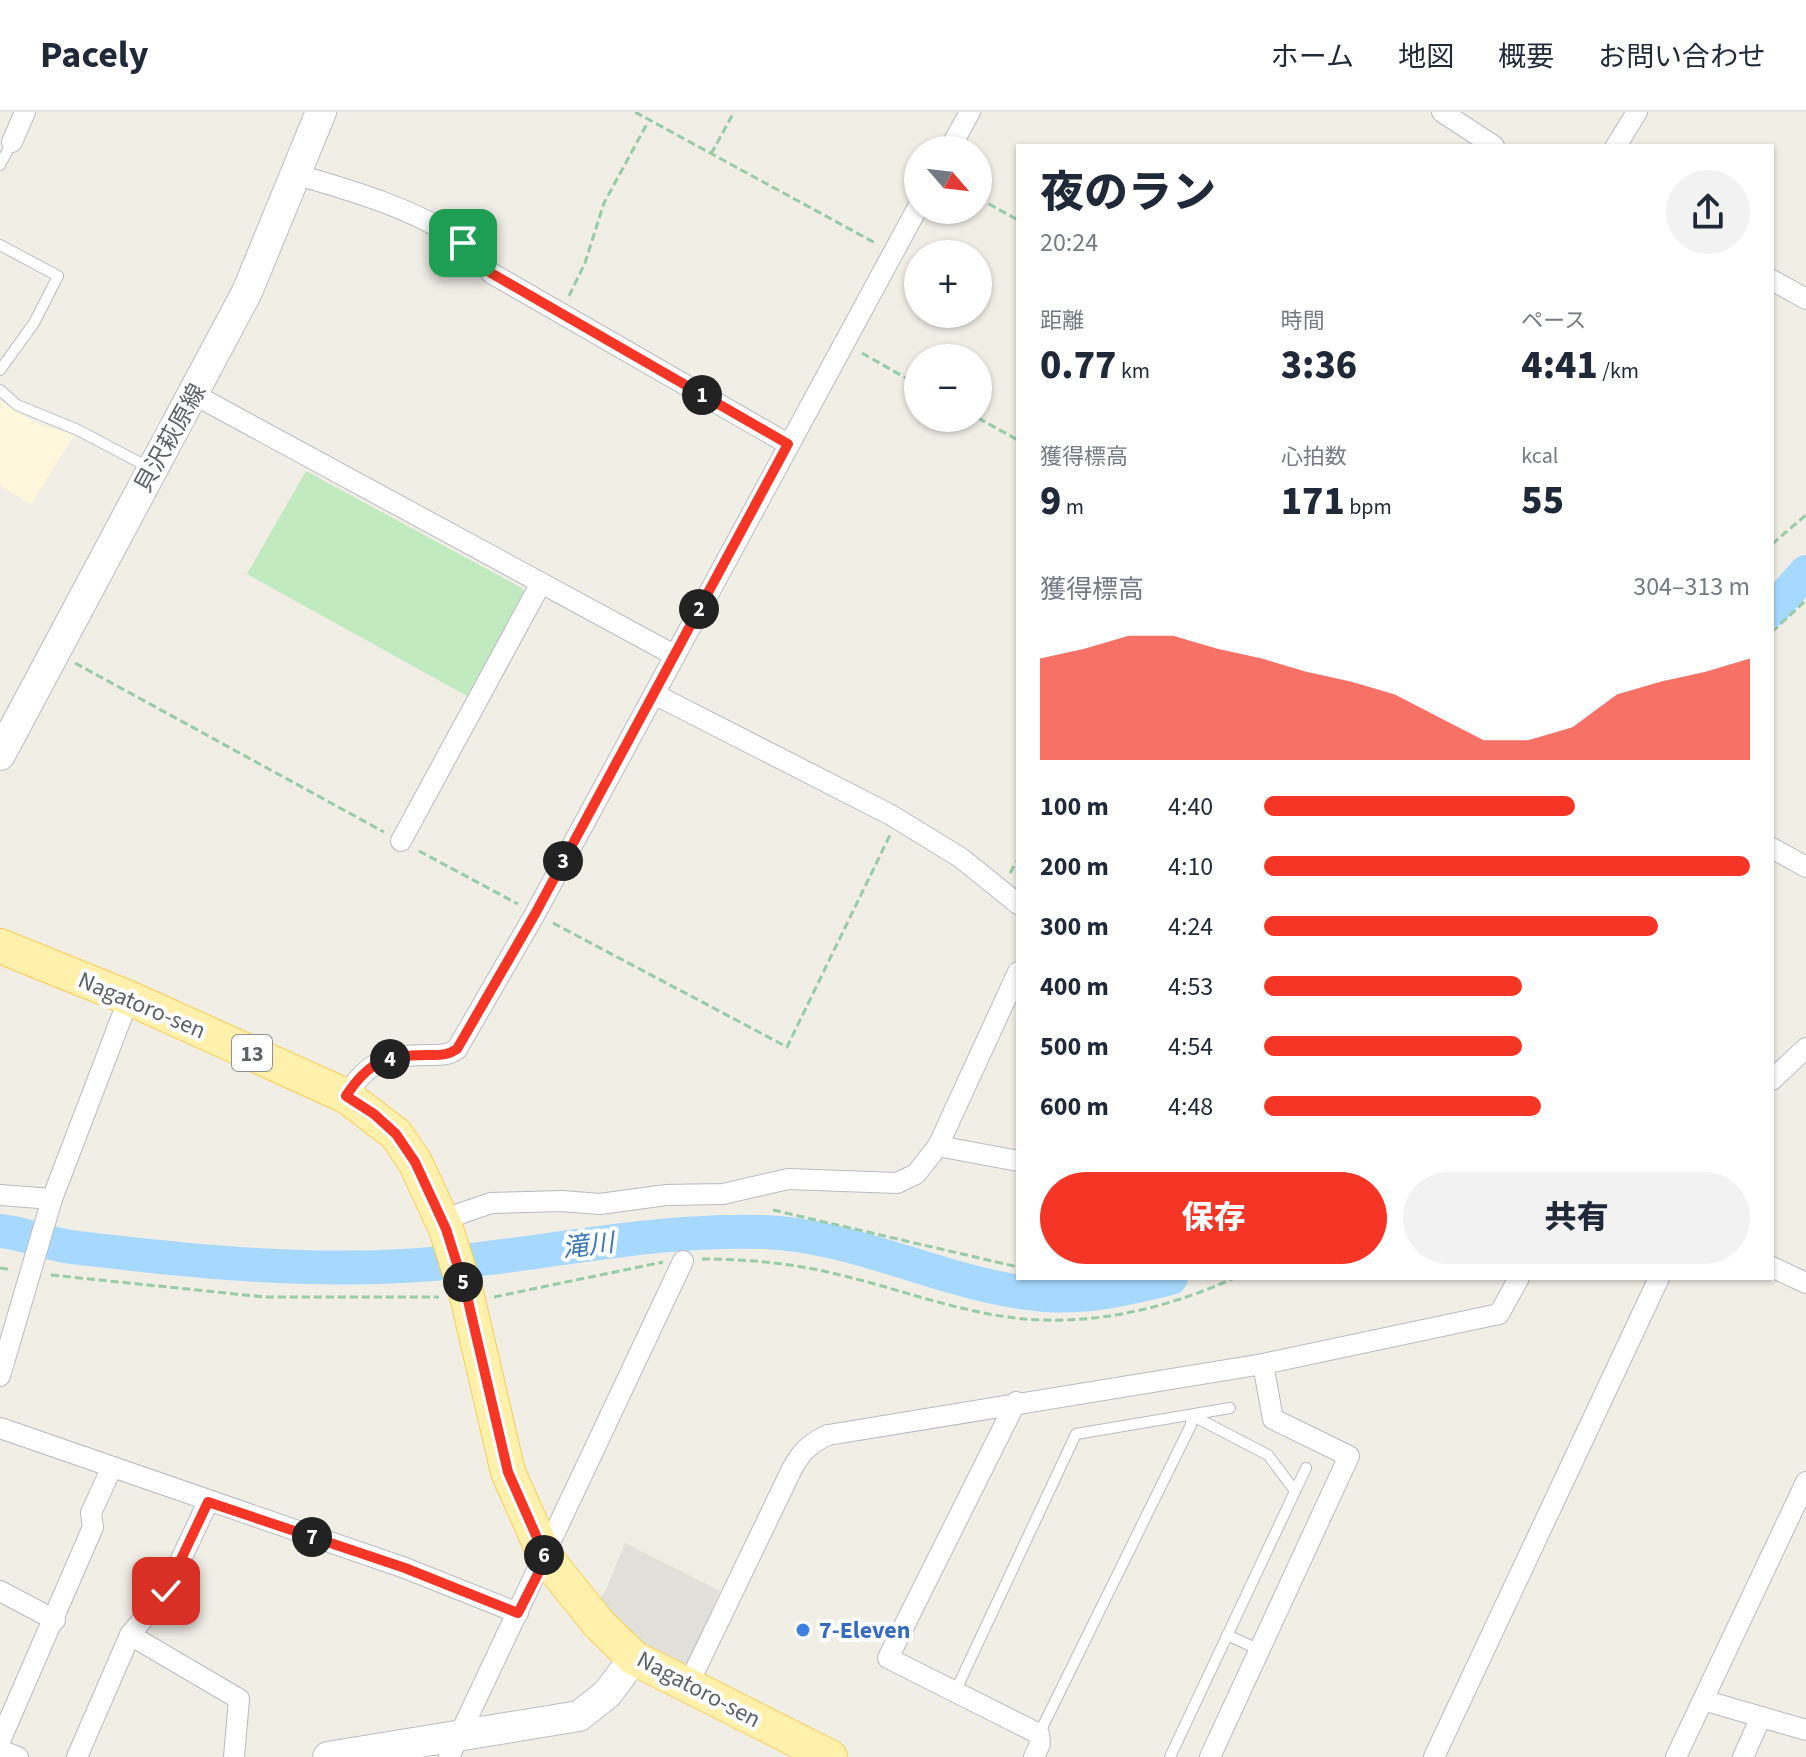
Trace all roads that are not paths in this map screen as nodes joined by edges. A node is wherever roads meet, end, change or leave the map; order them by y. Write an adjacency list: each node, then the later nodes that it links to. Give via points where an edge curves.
1 (25, 112): 7 (street)
2 (321, 112): 11 (street, 貝沢萩原線)
3 (970, 112): 6 (street)
4 (1442, 112): 8 (street)
5 (1637, 112): 9 (street)
6 (957, 136)
7 (12, 142): 10 (lane)
8 (1491, 144)
9 (1617, 144)
10 (0, 165)
11 (298, 175): 18 (street, 貝沢萩原線); 19 (street, via 358,192 445,231 491,273)
12 (908, 224): 19 (street)
13 (0, 245): 16 (lane, via 58,276 34,323)
14 (1774, 281): 15 (street)
15 (1806, 299)
16 (0, 370)
17 (0, 390): 20 (lane, via 17,405)
18 (195, 395): 20 (street, 貝沢萩原線); 21 (street)
19 (788, 444): 22 (street)
20 (151, 469): 24 (street, 貝沢萩原線)
21 (541, 583): 22 (street); 25 (street)
22 (674, 655): 23 (street)
23 (654, 694): 28 (street, via 891,815 961,858); 34 (street, via 457,1049 449,1055 403,1055 362,1070)
24 (0, 755)
25 (401, 841)
26 (1774, 849): 27 (street)
27 (1806, 867)
28 (1016, 902)
29 (0, 946): 31 (main road, Nagatoro-sen / 13)
30 (1016, 976): 35 (street)
31 (129, 998): 34 (main road, Nagatoro-sen / 13); 38 (street)
32 (1806, 1048): 33 (street)
33 (1774, 1078)
34 (346, 1096): 39 (main road, Nagatoro-sen / 13, via 396,1134)
35 (938, 1146): 36 (street); 39 (street, via 916,1174 897,1183 788,1179 723,1194 600,1204 491,1203)
36 (1016, 1161)
37 (0, 1195): 38 (street)
38 (50, 1203): 46 (street)
39 (444, 1225): 56 (main road, Nagatoro-sen / 13, via 467,1294 508,1472)
40 (683, 1261): 56 (street)
41 (1774, 1268): 44 (street)
42 (1518, 1280): 45 (street, via 1499,1314)
43 (1658, 1280): 81 (street)
44 (1806, 1283)
45 (1263, 1364): 47 (street); 62 (street, via 1273,1419 1349,1456)
46 (0, 1376)
47 (1016, 1402): 64 (street, via 828,1435 801,1453); 65 (street, via 888,1658)
48 (1230, 1408): 49 (lane)
49 (1191, 1415): 54 (lane, via 1268,1455); 65 (lane, via 1076,1434); 69 (lane, via 1191,1425)
50 (0, 1428): 52 (street)
51 (1306, 1468): 54 (lane)
52 (111, 1469): 55 (street); 59 (street)
53 (1806, 1482): 66 (street)
54 (1295, 1491): 61 (lane)
55 (208, 1502): 58 (street, via 405,1568); 60 (street, via 166,1591)
56 (546, 1558): 58 (street); 63 (main road, Nagatoro-sen / 13)
57 (0, 1591): 59 (street)
58 (518, 1613): 71 (street)
59 (55, 1620): 70 (street)
60 (130, 1635): 74 (street); 75 (street, via 239,1699)
61 (1227, 1635): 62 (lane); 79 (lane)
62 (1260, 1650): 80 (street)
63 (634, 1658): 64 (main road, Nagatoro-sen / 13); 71 (street, via 607,1694 579,1716)
64 (688, 1685): 77 (main road, Nagatoro-sen / 13)
65 (955, 1692): 69 (street)
66 (1703, 1700): 67 (street); 82 (street)
67 (1761, 1717): 68 (street); 83 (street)
68 (1806, 1730)
69 (1039, 1734): 78 (street)
70 (0, 1741)
71 (455, 1746): 76 (street)
72 (0, 1750): 73 (street)
73 (18, 1757)
74 (77, 1757)
75 (234, 1757)
76 (328, 1757)
77 (830, 1757)
78 (1034, 1757)
79 (1170, 1757)
80 (1210, 1757)
81 (1434, 1757)
82 (1676, 1757)
83 (1743, 1757)

